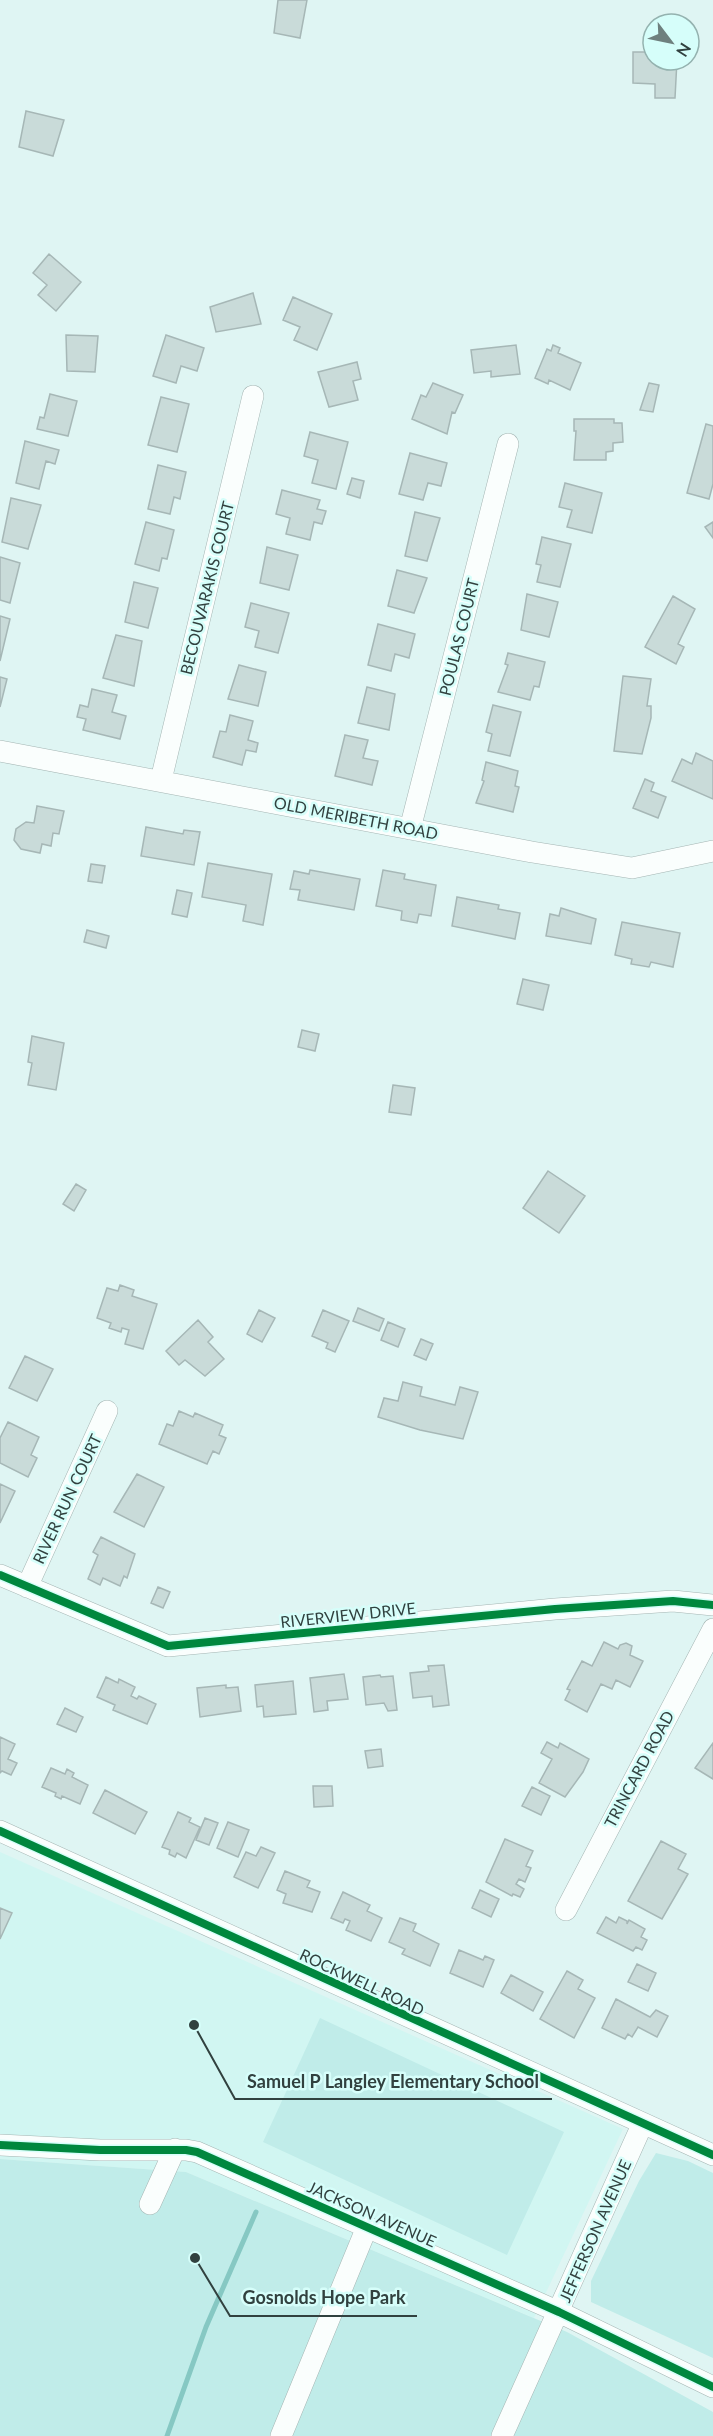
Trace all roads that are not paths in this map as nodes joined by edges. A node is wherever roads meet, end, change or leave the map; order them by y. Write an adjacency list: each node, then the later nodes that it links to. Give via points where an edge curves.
1 (253, 396): 4 (street, BECOUVARAKIS COURT)
2 (508, 444): 5 (street, POULAS COURT)
3 (0, 751): 4 (street, OLD MERIBETH ROAD)
4 (161, 780): 5 (street, OLD MERIBETH ROAD)
5 (410, 829): 6 (street, OLD MERIBETH ROAD, via 632,868)
6 (713, 851)
7 (107, 1411): 9 (street, RIVER RUN COURT)
8 (0, 1575): 9 (street, RIVERVIEW DRIVE)
9 (27, 1587): 10 (street, RIVERVIEW DRIVE, via 168,1646 567,1608 673,1601)
10 (713, 1605)
11 (713, 1629): 13 (street, TRINCARD ROAD)
12 (0, 1831): 14 (street, ROCKWELL ROAD)
13 (566, 1910)
14 (642, 2125): 17 (street, ROCKWELL ROAD); 20 (street, JEFFERSON AVENUE)
15 (0, 2145): 16 (street, JACKSON AVENUE)
16 (175, 2149): 18 (street); 19 (street, JACKSON AVENUE, via 226,2163)
17 (713, 2155)
18 (150, 2204)
19 (367, 2227): 20 (street, JACKSON AVENUE); 22 (street)
20 (559, 2312): 21 (street, JACKSON AVENUE); 23 (street, JEFFERSON AVENUE)
21 (713, 2387)
22 (281, 2436)
23 (502, 2436)

